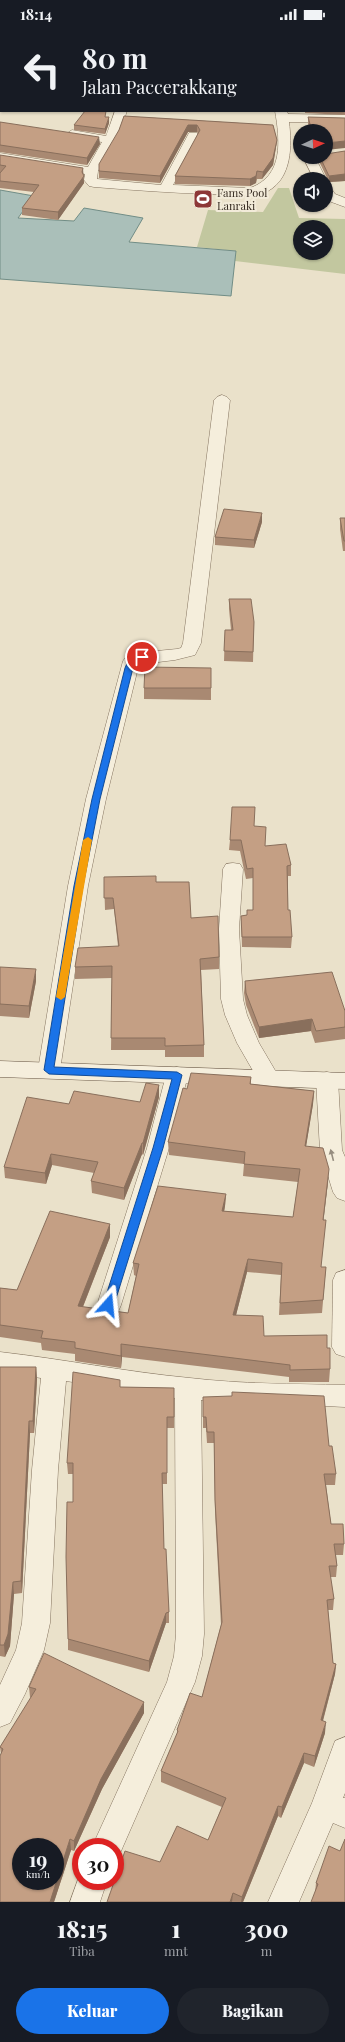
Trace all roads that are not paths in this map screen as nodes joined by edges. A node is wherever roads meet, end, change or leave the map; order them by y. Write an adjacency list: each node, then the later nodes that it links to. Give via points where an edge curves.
1 (121, 112): 6 (street)
2 (282, 115): 3 (street); 9 (street)
3 (345, 119)
4 (58, 132): 6 (street)
5 (193, 136): 11 (street)
6 (110, 140): 10 (street)
7 (293, 156): 9 (street)
8 (0, 157): 10 (street)
9 (284, 157): 11 (street, via 278,174 268,186 259,191)
10 (92, 171): 11 (street, via 91,182)
11 (165, 189)
12 (333, 198): 13 (street)
13 (345, 203)
14 (222, 400): 17 (street, via 192,643 189,651 180,655 142,657 132,661 129,668 96,799 78,886)
15 (233, 869): 19 (street, via 230,929 232,999 248,1043)
16 (0, 1069): 17 (main road)
17 (49, 1070): 18 (main road)
18 (177, 1075): 19 (main road); 23 (street, via 158,1148)
19 (268, 1077): 20 (main road)
20 (336, 1081): 21 (street, one-way to 20, via 331,1150)
21 (345, 1192)
22 (345, 1280): 24 (street)
23 (108, 1305)
24 (345, 1347)
25 (0, 1362): 26 (street)
26 (55, 1368): 27 (street); 29 (street, via 45,1470 36,1623 30,1650)
27 (188, 1389): 28 (street); 33 (street, via 188,1656 181,1682)
28 (345, 1396)
29 (8, 1684): 30 (street)
30 (0, 1713)
31 (345, 1751): 32 (street)
32 (336, 1809): 36 (street)
33 (111, 1838)
34 (89, 1890): 35 (street)
35 (85, 1902)
36 (283, 1902)

